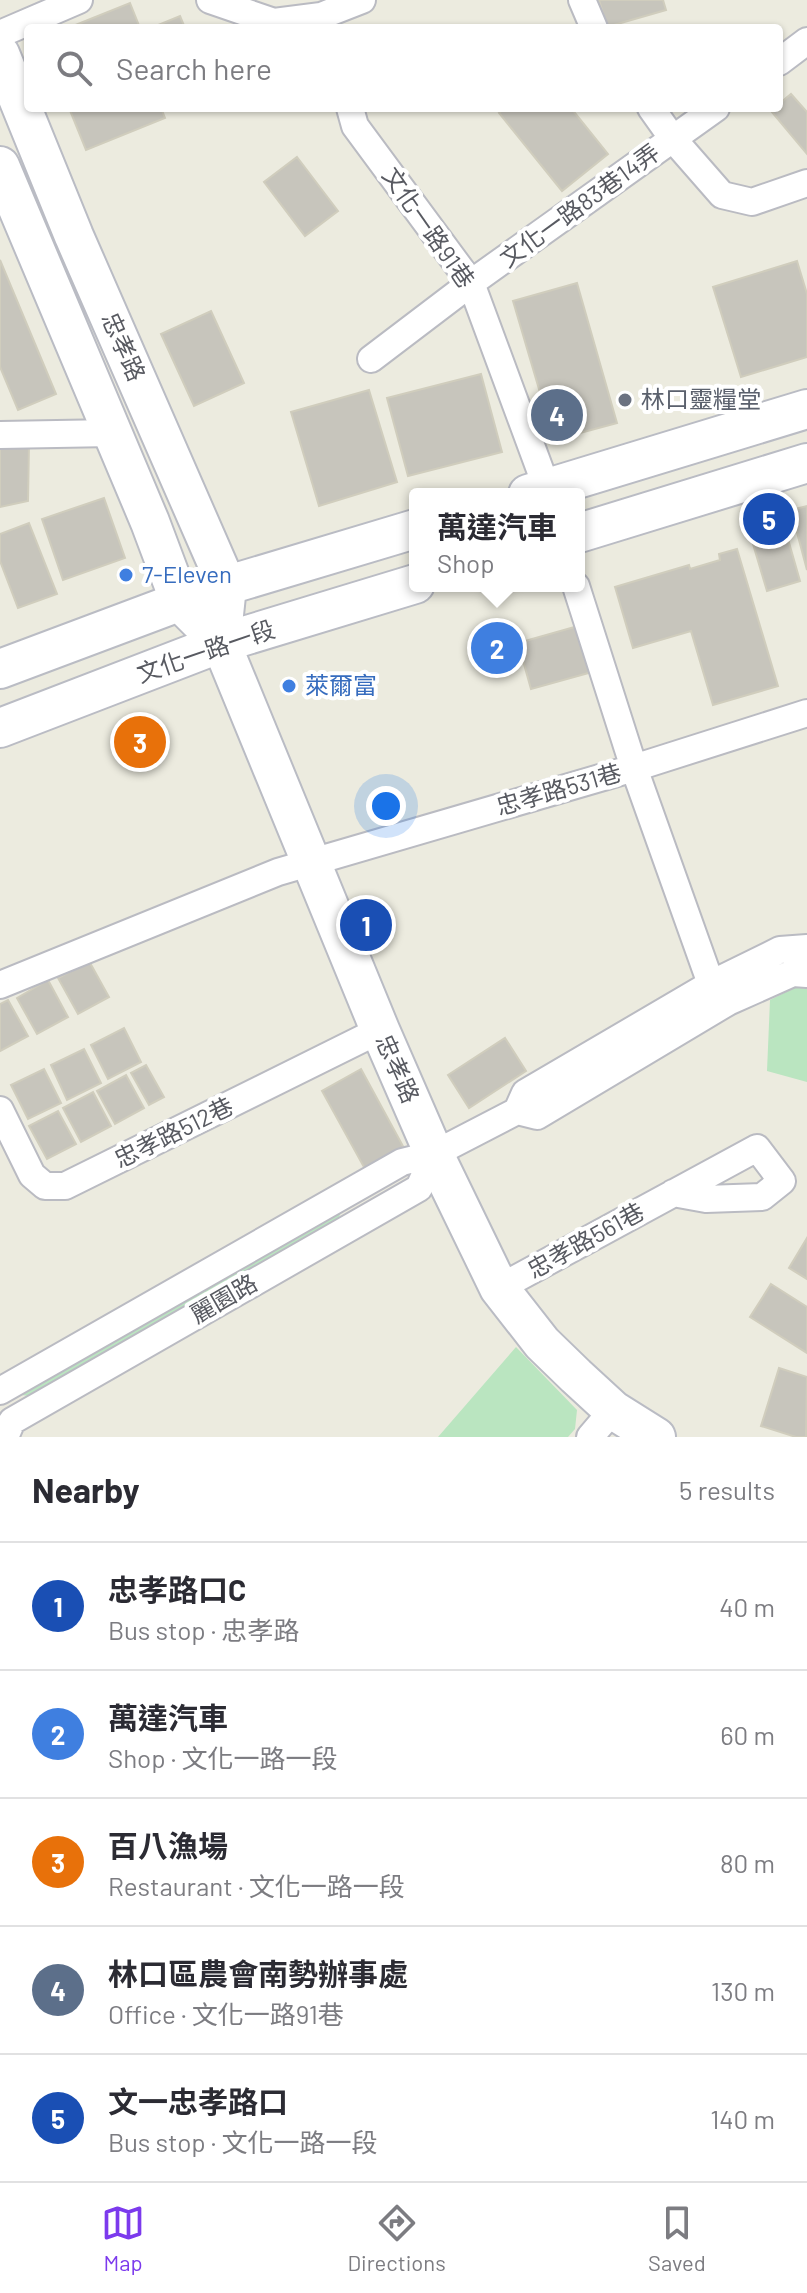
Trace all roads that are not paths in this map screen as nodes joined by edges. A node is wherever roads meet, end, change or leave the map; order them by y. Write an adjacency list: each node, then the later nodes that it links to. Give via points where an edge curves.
1 (79, 0): 7 (street)
2 (210, 0): 5 (street, via 274,22)
3 (582, 0): 6 (street)
4 (355, 1): 5 (street)
5 (323, 22)
6 (592, 24)
7 (0, 34)
8 (807, 41): 10 (street)
9 (0, 54): 27 (street, 忠孝路)
10 (783, 59)
11 (654, 112): 14 (street)
12 (710, 112): 14 (street, 文化一路83巷14弄)
13 (352, 117): 17 (street, 文化一路91巷)
14 (673, 139): 16 (street, 文化一路83巷14弄, via 722,195 752,202); 17 (street, 文化一路83巷14弄)
15 (0, 166): 20 (street, 忠孝路)
16 (807, 183)
17 (471, 283): 18 (street, 文化一路83巷14弄); 23 (street, 文化一路91巷)
18 (371, 359)
19 (807, 409): 24 (street)
20 (113, 433): 21 (street); 30 (street, 忠孝路)
21 (0, 435)
22 (807, 463): 26 (street)
23 (540, 488)
24 (554, 488)
25 (409, 531): 27 (street)
26 (585, 531)
27 (227, 586): 30 (street); 31 (street, 忠孝路)
28 (409, 586): 31 (street, 文化一路一段)
29 (578, 592): 35 (street)
30 (180, 602): 31 (street, 忠孝路); 32 (street)
31 (221, 643): 34 (street, 文化一路一段); 36 (street, 忠孝路)
32 (0, 669)
33 (807, 713): 35 (street, 忠孝路531巷)
34 (0, 728)
35 (634, 768): 36 (street, 忠孝路531巷); 39 (street)
36 (310, 863): 40 (street); 41 (street, 忠孝路)
37 (807, 948): 39 (street, 麗園路, via 780,950)
38 (807, 974): 43 (street, 麗園路, via 793,973 728,1002 537,1116)
39 (711, 984): 43 (street, 麗園路, via 525,1093)
40 (0, 985)
41 (380, 1030): 42 (street, 忠孝路512巷, via 65,1186 45,1186 32,1175); 44 (street, 忠孝路)
42 (0, 1110)
43 (517, 1111): 44 (street, 麗園路)
44 (434, 1154): 46 (street, 忠孝路); 47 (street, 麗園路, via 402,1162); 48 (street, 麗園路, via 419,1188)
45 (673, 1193): 46 (street, 忠孝路561巷)
46 (499, 1288): 49 (street, 忠孝路)
47 (0, 1391)
48 (6, 1418)
49 (601, 1424): 50 (street, 忠孝路)
50 (656, 1437)

